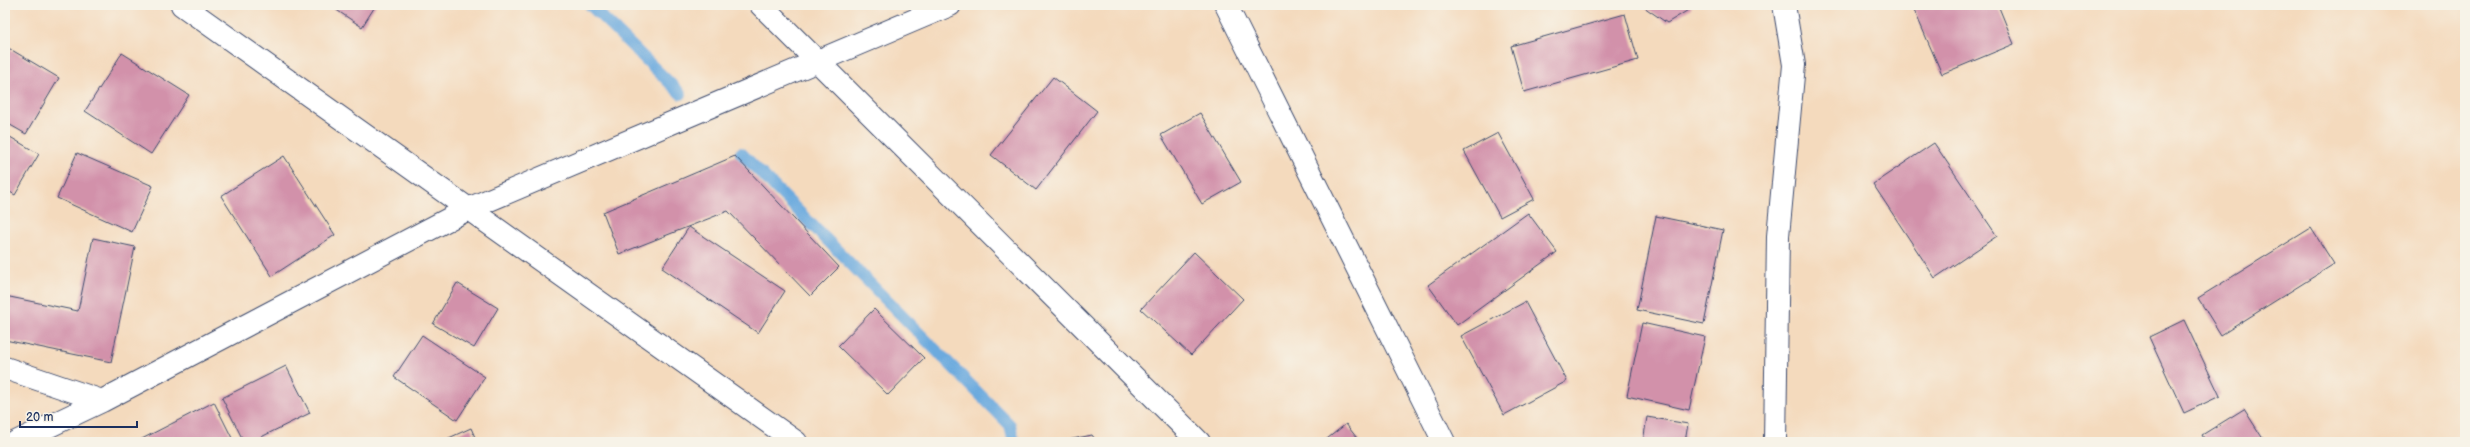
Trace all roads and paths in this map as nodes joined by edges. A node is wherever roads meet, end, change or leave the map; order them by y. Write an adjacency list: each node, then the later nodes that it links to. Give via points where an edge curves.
1 (182, 5): 7 (street)
2 (761, 5): 6 (street)
3 (950, 5): 6 (street)
4 (1226, 5): 13 (street)
5 (1784, 5): 14 (street, via 1794,64 1778,236)
6 (817, 60): 7 (street); 12 (street)
7 (468, 209): 9 (street); 11 (street)
8 (5, 368): 9 (street)
9 (102, 401): 10 (street)
10 (16, 442)
11 (796, 442)
12 (1199, 442)
13 (1444, 442)
14 (1775, 442)

